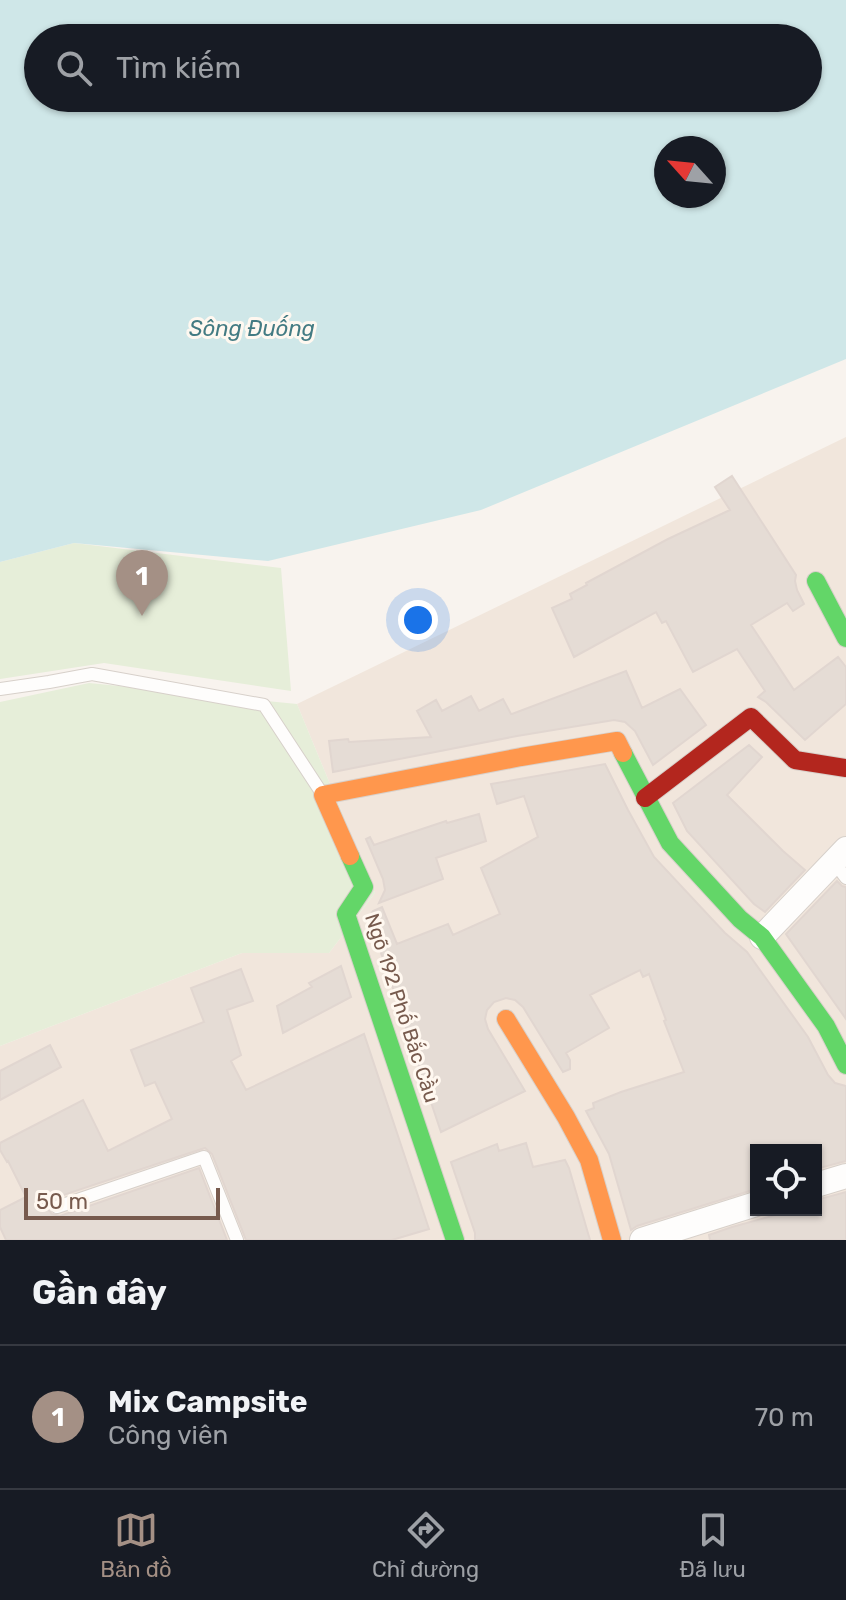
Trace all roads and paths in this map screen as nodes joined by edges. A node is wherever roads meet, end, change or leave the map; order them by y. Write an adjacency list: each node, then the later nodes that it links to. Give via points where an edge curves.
1 (816, 581): 2 (street)
2 (846, 638)
3 (0, 689): 5 (lane, via 92,674 264,705)
4 (846, 768): 6 (street, via 795,760 751,717)
5 (323, 795): 6 (street, via 617,741); 16 (street, Ngõ 192 Phố Bắc Cầu, via 364,887 346,914)
6 (645, 798): 8 (street, via 670,843)
7 (842, 863): 8 (street)
8 (762, 937): 10 (street, via 826,1026)
9 (506, 1019): 17 (street, via 589,1160)
10 (846, 1065)
11 (846, 1176): 12 (street)
12 (822, 1183)
13 (750, 1206): 18 (street)
14 (57, 1207): 15 (lane, via 204,1157)
15 (237, 1240)
16 (455, 1240)
17 (612, 1240)
18 (642, 1240)

